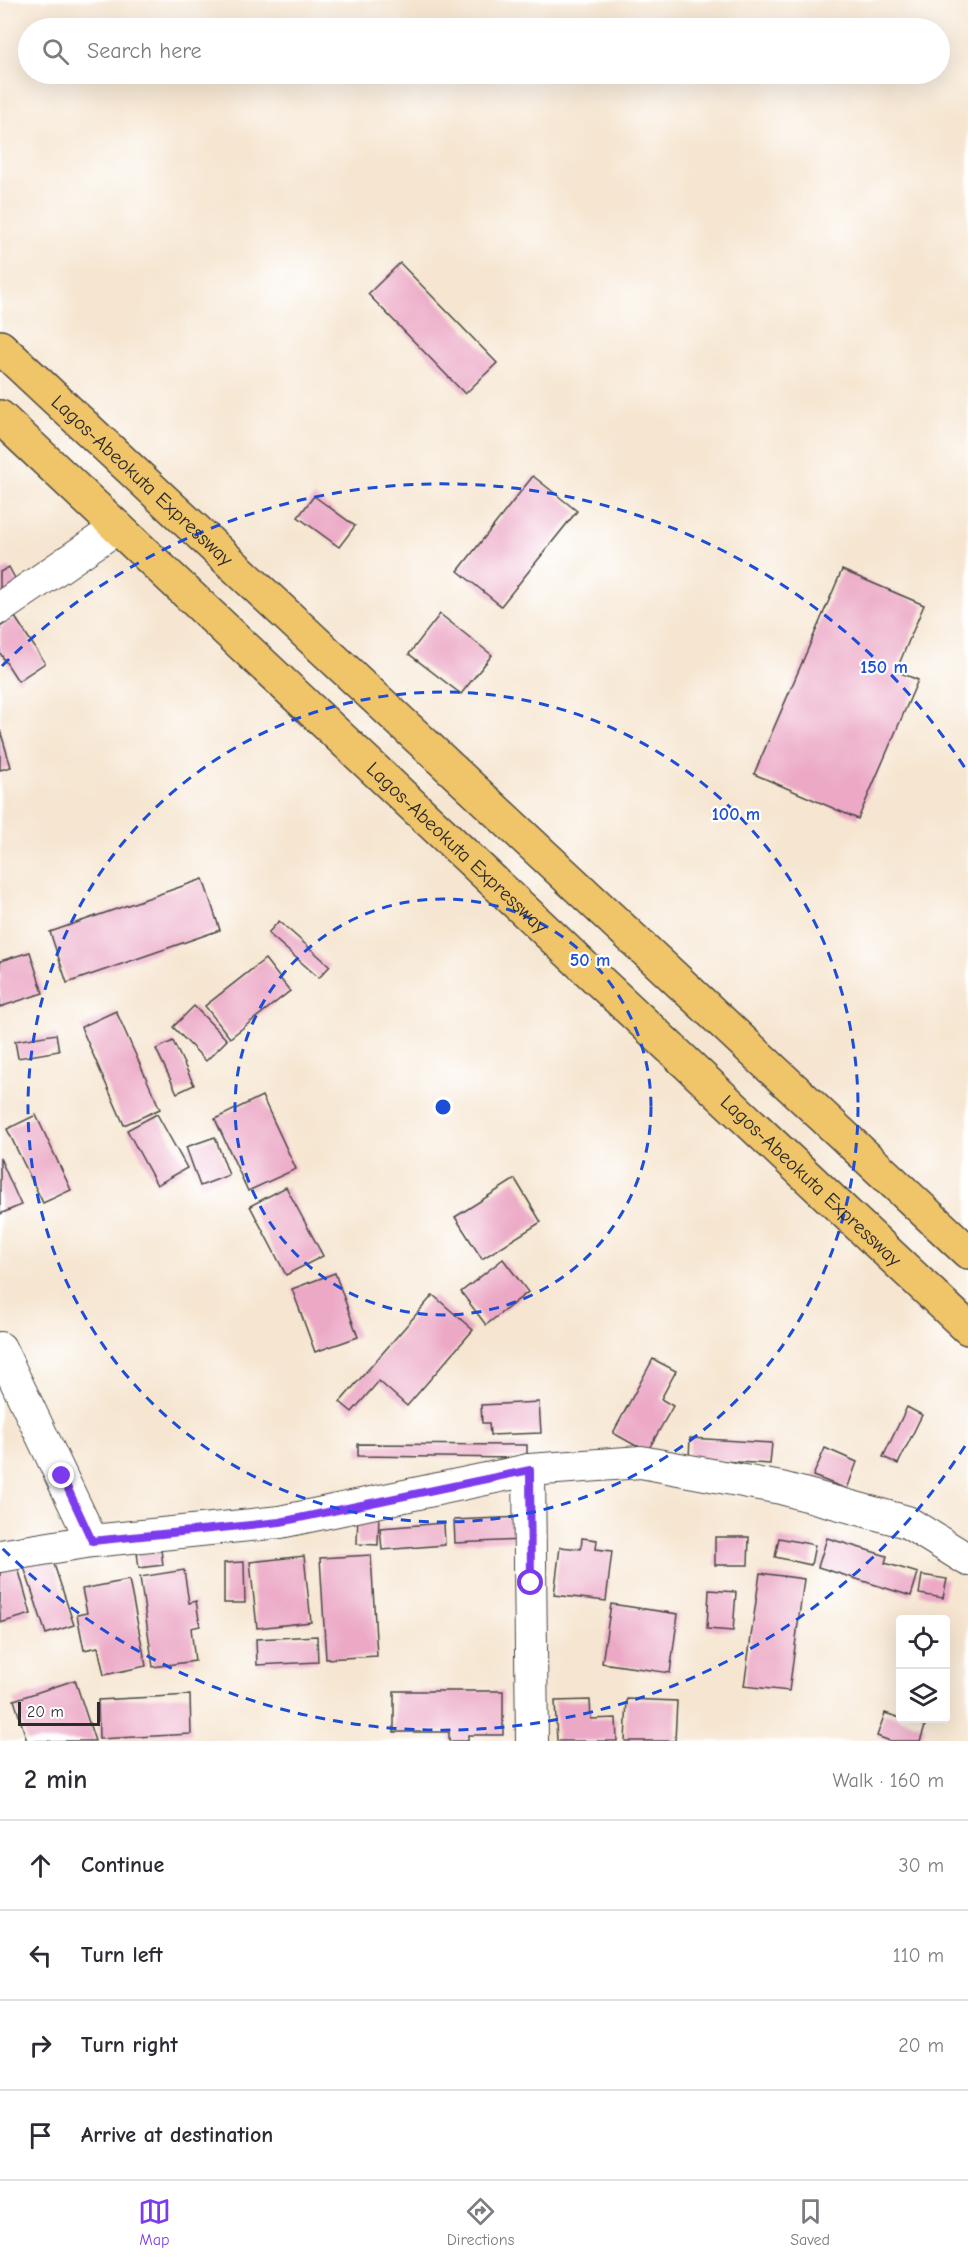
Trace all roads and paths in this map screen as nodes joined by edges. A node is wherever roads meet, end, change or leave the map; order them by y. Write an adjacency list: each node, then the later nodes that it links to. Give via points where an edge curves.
1 (0, 346): 5 (highway, Lagos-Abeokuta Expressway)
2 (0, 417): 3 (highway, Lagos-Abeokuta Expressway)
3 (118, 527): 4 (street); 6 (highway, Lagos-Abeokuta Expressway)
4 (0, 608)
5 (968, 1252)
6 (968, 1328)
7 (0, 1348): 9 (street)
8 (530, 1470): 9 (street, via 280,1522); 11 (street, via 641,1462 781,1488 907,1522); 12 (street)
9 (92, 1541): 10 (street)
10 (0, 1556)
11 (968, 1560)
12 (532, 1741)

